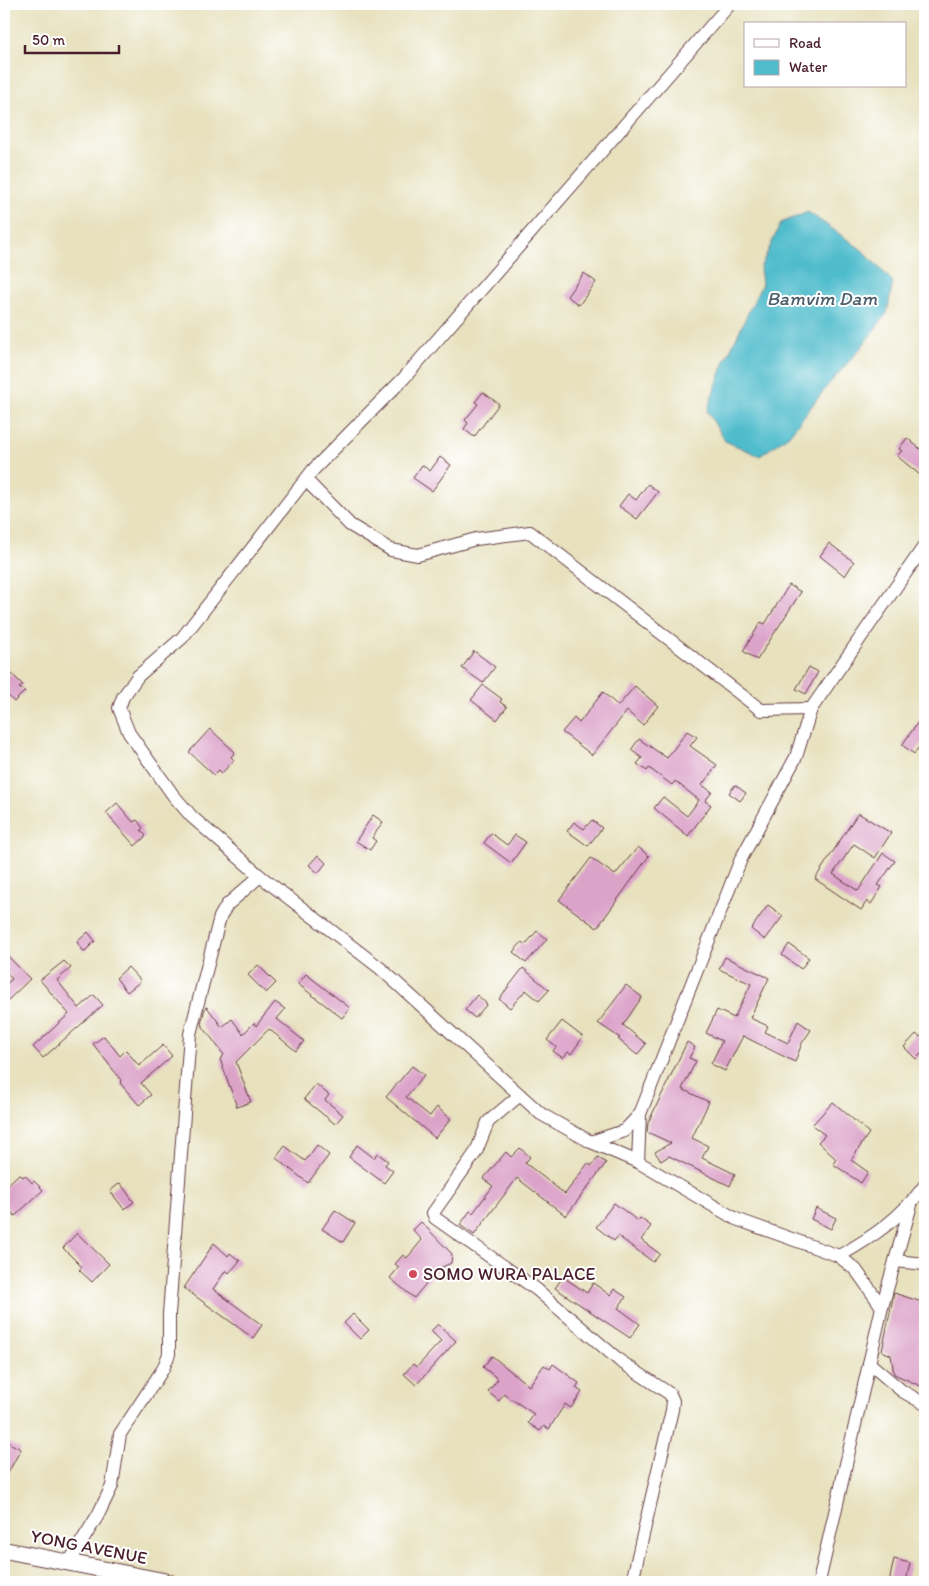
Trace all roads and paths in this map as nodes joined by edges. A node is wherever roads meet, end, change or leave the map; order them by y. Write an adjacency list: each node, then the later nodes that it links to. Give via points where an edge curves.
1 (730, 4): 2 (street, via 404,378)
2 (306, 480): 4 (street, via 350,524 391,550 418,555 476,540 530,532 761,710); 5 (street, via 182,638 138,676 119,708 129,733 173,795 192,817)
3 (925, 545): 4 (street)
4 (811, 709): 7 (street, via 796,757 741,859)
5 (260, 876): 6 (street, via 380,968); 19 (street, via 227,905 220,917 190,1034 172,1257 168,1354 163,1369 120,1434 112,1486)
6 (520, 1095): 8 (street, via 541,1114); 21 (street, via 488,1122 476,1152 433,1213 435,1218 536,1289 620,1361 670,1394 672,1410)
7 (640, 1114): 8 (street, via 624,1131); 9 (street)
8 (591, 1142): 9 (street)
9 (638, 1162): 12 (street, via 736,1219)
10 (925, 1185): 11 (street)
11 (911, 1205): 12 (street, via 872,1238); 13 (street)
12 (839, 1256): 15 (street, via 856,1270)
13 (895, 1261): 14 (street); 15 (street)
14 (925, 1264)
15 (882, 1307): 16 (street)
16 (869, 1363): 17 (street, via 902,1391); 22 (street)
17 (925, 1404)
18 (4, 1550): 19 (street, YONG AVENUE)
19 (68, 1564): 20 (street, YONG AVENUE)
20 (168, 1582)
21 (632, 1582)
22 (819, 1582)

